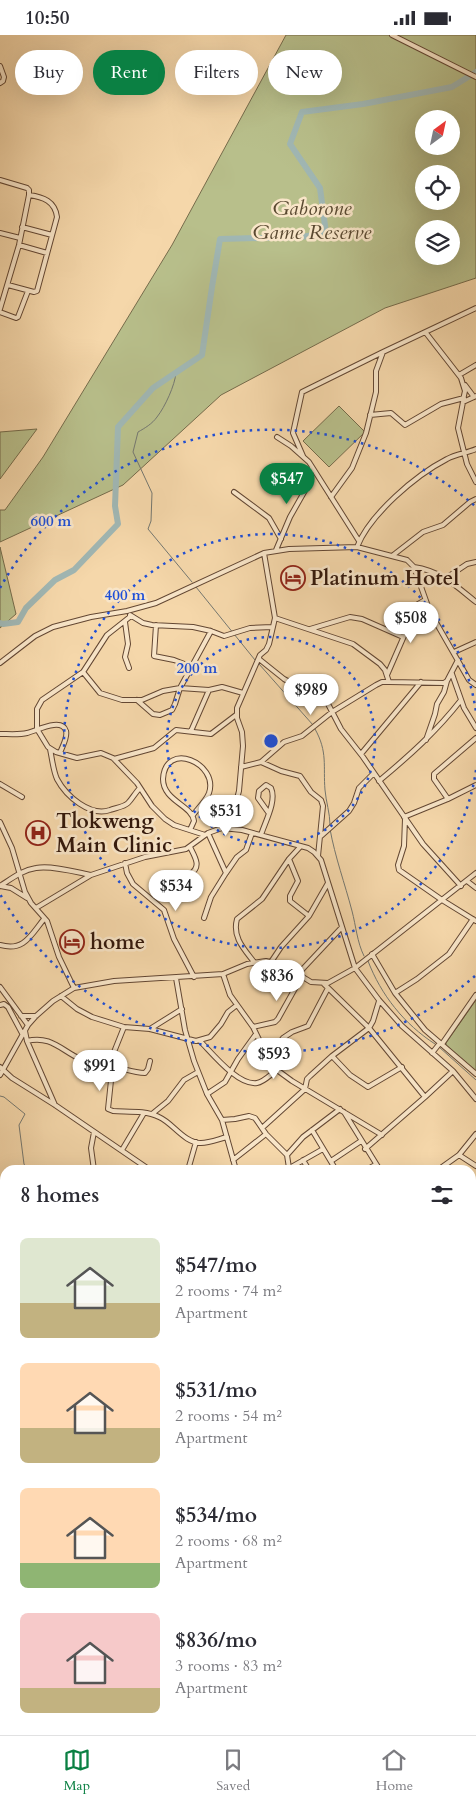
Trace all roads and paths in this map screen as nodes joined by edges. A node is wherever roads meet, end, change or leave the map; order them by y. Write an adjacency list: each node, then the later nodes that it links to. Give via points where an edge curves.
1 (392, 35): 3 (street)
2 (0, 66): 4 (street, via 4,77)
3 (476, 77)
4 (0, 83)
5 (0, 182): 6 (street, via 27,188)
6 (29, 195): 7 (street); 9 (street, via 44,197 56,211)
7 (22, 227): 9 (street); 10 (street)
8 (0, 233): 10 (street)
9 (52, 235): 12 (street)
10 (20, 237): 11 (street)
11 (19, 245): 12 (street); 13 (street)
12 (47, 253): 14 (street, via 37,291)
13 (8, 285): 14 (street); 15 (street)
14 (28, 291): 17 (street, via 18,317)
15 (0, 309)
16 (475, 309): 18 (street)
17 (0, 312)
18 (426, 333): 19 (street); 21 (street)
19 (383, 352): 25 (street, via 376,371 376,392); 29 (street, via 302,393 293,433)
20 (476, 365): 21 (street)
21 (459, 375): 22 (street)
22 (464, 383): 23 (street); 24 (street)
23 (475, 396): 24 (street)
24 (463, 400): 25 (street, via 440,404 405,425 391,413); 28 (street, via 458,428)
25 (370, 415): 33 (street, via 352,468)
26 (277, 437): 29 (street)
27 (476, 449): 28 (street)
28 (465, 453): 31 (street); 36 (street, via 449,458 414,479)
29 (303, 456): 30 (street)
30 (312, 467): 33 (street); 35 (street, via 308,487)
31 (476, 482)
32 (234, 492): 35 (street, via 269,518)
33 (330, 497): 36 (street)
34 (476, 499): 40 (street, via 443,525 423,532)
35 (281, 539): 38 (street)
36 (359, 541): 37 (street)
37 (357, 547): 38 (street); 40 (street)
38 (276, 550): 39 (street)
39 (264, 553): 46 (street, via 156,603); 48 (street)
40 (392, 556): 42 (street, via 407,560)
41 (476, 562): 43 (street)
42 (414, 567): 43 (street, via 432,570); 44 (street)
43 (446, 578): 45 (street)
44 (421, 602): 54 (street); 56 (street)
45 (476, 602)
46 (127, 611): 47 (street); 59 (street, via 53,627 35,636)
47 (131, 616): 49 (street); 50 (street)
48 (274, 618): 51 (street); 52 (street)
49 (125, 622): 61 (street, via 128,644 125,657); 62 (street, via 107,635)
50 (156, 625): 53 (street); 60 (street, via 154,656)
51 (272, 627): 53 (street, via 250,628 226,636); 57 (street, via 266,650)
52 (310, 629): 54 (street, via 350,617); 64 (street, via 353,644 380,664)
53 (211, 631): 60 (street)
54 (403, 637): 64 (street)
55 (476, 642): 56 (street)
56 (454, 653): 58 (street)
57 (259, 659): 71 (street); 74 (street, via 289,682 318,693)
58 (458, 661): 63 (street); 68 (street, via 469,680)
59 (0, 663)
60 (192, 667): 69 (street)
61 (129, 669)
62 (82, 672): 72 (street, via 104,695); 77 (street, via 42,700 37,709)
63 (452, 674): 65 (street); 73 (street)
64 (387, 675): 66 (street)
65 (448, 681): 67 (street, via 440,684); 81 (street)
66 (389, 682): 67 (street); 74 (street, via 376,685)
67 (421, 682): 84 (street)
68 (476, 685)
69 (180, 688): 70 (street); 72 (street); 72 (street, via 174,707 160,715 149,712)
70 (210, 690): 71 (street, via 222,687); 78 (street)
71 (243, 693): 75 (street)
72 (137, 700)
73 (461, 700): 76 (street); 81 (street)
74 (332, 712): 84 (street); 86 (street)
75 (236, 715): 78 (street, via 211,734); 87 (street, via 244,746)
76 (476, 728)
77 (37, 729): 79 (street, via 23,734); 82 (street); 83 (street, via 58,725 66,729)
78 (191, 731): 85 (street, via 176,729 154,748)
79 (1, 735)
80 (476, 738): 94 (street, via 434,774)
81 (425, 742): 89 (street)
82 (50, 749): 83 (street); 92 (street, via 60,784 87,809 100,812 126,805)
83 (60, 753): 85 (street, via 77,758 100,753)
84 (361, 754): 88 (street)
85 (114, 759): 92 (street)
86 (260, 762): 87 (street); 105 (street, via 300,776 321,800)
87 (241, 767): 100 (street, via 238,799)
88 (374, 773): 89 (street); 105 (street, via 360,788 349,811)
89 (379, 781): 97 (street)
90 (0, 785): 93 (street)
91 (476, 785): 94 (street)
92 (140, 788): 101 (street, via 152,807 165,819)
93 (22, 797)
94 (448, 799): 97 (street)
95 (268, 812): 95 (street, via 273,794 266,785 259,791 258,798); 104 (street)
96 (192, 815): 96 (street, via 173,799 163,781 166,768 179,758 192,760 204,770 210,784 208,795); 101 (street, via 194,821)
97 (404, 818): 119 (street); 122 (street, via 403,852 397,868)
98 (0, 822): 99 (street)
99 (2, 828): 111 (street)
100 (222, 828): 102 (street); 103 (street)
101 (190, 830): 103 (street)
102 (252, 833): 104 (street); 112 (street, via 246,850)
103 (206, 834): 106 (street); 112 (street)
104 (261, 835): 107 (street)
105 (321, 836): 108 (street)
106 (190, 847): 110 (street); 115 (street, via 197,862 196,868 187,876)
107 (300, 847): 108 (street, via 312,850); 109 (street)
108 (318, 856): 117 (street)
109 (289, 859): 124 (street, via 298,881 290,901); 131 (street, via 262,899 236,919 236,937)
110 (125, 863): 114 (street); 137 (street, via 133,883 164,910 174,939)
111 (20, 873): 114 (street, via 40,867); 118 (street); 121 (street)
112 (226, 873): 125 (street, via 211,897)
113 (476, 873): 116 (street)
114 (92, 875): 123 (street)
115 (178, 876)
116 (467, 881): 119 (street); 120 (street)
117 (328, 883): 124 (street); 128 (street)
118 (0, 886): 121 (street)
119 (462, 886): 122 (street)
120 (476, 888)
121 (28, 898): 123 (street)
122 (442, 901): 127 (street); 130 (street)
123 (36, 908): 126 (street)
124 (309, 915): 132 (street)
125 (204, 918)
126 (44, 919): 129 (street, via 23,944); 141 (street)
127 (475, 920): 143 (street, via 450,954)
128 (342, 927): 133 (street); 135 (street)
129 (0, 945)
130 (372, 955): 133 (street); 143 (street)
131 (254, 962): 132 (street); 134 (street)
132 (271, 962): 135 (street)
133 (355, 968): 139 (street, via 335,981); 146 (street)
134 (223, 974): 137 (street); 148 (street)
135 (298, 974): 136 (street)
136 (302, 976): 139 (street); 154 (street, via 278,1019)
137 (194, 977): 138 (street)
138 (176, 978): 141 (street, via 114,981); 149 (street)
139 (324, 983): 142 (street)
140 (0, 987): 150 (street)
141 (74, 988): 145 (street)
142 (328, 988): 155 (street); 165 (street, via 308,1026 283,1038)
143 (395, 993): 162 (street, via 425,1030)
144 (476, 995): 162 (street)
145 (61, 996): 151 (street); 153 (street, via 92,1017)
146 (380, 1001): 155 (street); 163 (street)
147 (0, 1005): 157 (street, via 8,1007)
148 (237, 1005): 154 (street); 161 (street, via 228,1012 214,1034)
149 (182, 1009): 156 (street); 159 (street)
150 (21, 1016): 151 (street); 152 (street)
151 (36, 1016): 152 (street)
152 (28, 1025): 157 (street)
153 (124, 1027): 156 (street); 167 (street, via 114,1052)
154 (252, 1027): 158 (street)
155 (369, 1028): 164 (street); 168 (street)
156 (150, 1029): 159 (street)
157 (24, 1033): 160 (street); 169 (street)
158 (256, 1034): 165 (street); 171 (street)
159 (188, 1039): 161 (street); 173 (street)
160 (27, 1041): 167 (street, via 42,1039 88,1062); 180 (street)
161 (200, 1041): 171 (street)
162 (441, 1043): 163 (street); 174 (street)
163 (432, 1053): 172 (street)
164 (332, 1056): 168 (street, via 350,1075 368,1087); 176 (street, via 307,1079)
165 (268, 1058): 170 (street)
166 (150, 1061): 167 (street, via 145,1073)
167 (113, 1066): 182 (street, via 108,1109)
168 (402, 1067): 178 (street)
169 (2, 1069): 175 (street); 180 (street)
170 (277, 1070): 171 (street, via 255,1083 249,1083); 176 (street)
171 (230, 1071): 177 (street, via 225,1082)
172 (453, 1071): 178 (street); 179 (street)
173 (198, 1072): 177 (street); 183 (street, via 184,1080 168,1101)
174 (476, 1073)
175 (0, 1075)
176 (305, 1089): 181 (street); 185 (street)
177 (207, 1094): 184 (street)
178 (426, 1097): 190 (street)
179 (476, 1099)
180 (55, 1105): 187 (street)
181 (342, 1111): 186 (street); 190 (street); 192 (street)
182 (144, 1113): 183 (street); 196 (street)
183 (152, 1114): 193 (street)
184 (222, 1120): 185 (street, via 250,1116); 191 (street)
185 (262, 1128): 188 (street)
186 (312, 1131): 194 (street); 197 (street)
187 (94, 1132): 196 (street); 202 (street, via 91,1148)
188 (266, 1134): 197 (street); 200 (street)
189 (476, 1134): 198 (street)
190 (382, 1135): 195 (street)
191 (227, 1137): 193 (street); 200 (street)
192 (361, 1141): 195 (street); 201 (street)
193 (196, 1143): 204 (street)
194 (323, 1149): 199 (street); 201 (street)
195 (365, 1149): 210 (street)
196 (122, 1150): 203 (street)
197 (287, 1155): 206 (street)
198 (459, 1155): 211 (street); 212 (street)
199 (303, 1160): 207 (street); 208 (street)
200 (233, 1161): 205 (street)
201 (331, 1161): 209 (street)
202 (94, 1165)
203 (143, 1165)
204 (189, 1165)
205 (234, 1165)
206 (288, 1165)
207 (295, 1165)
208 (306, 1165)
209 (333, 1165)
210 (375, 1165)
211 (446, 1165)
212 (474, 1165)

